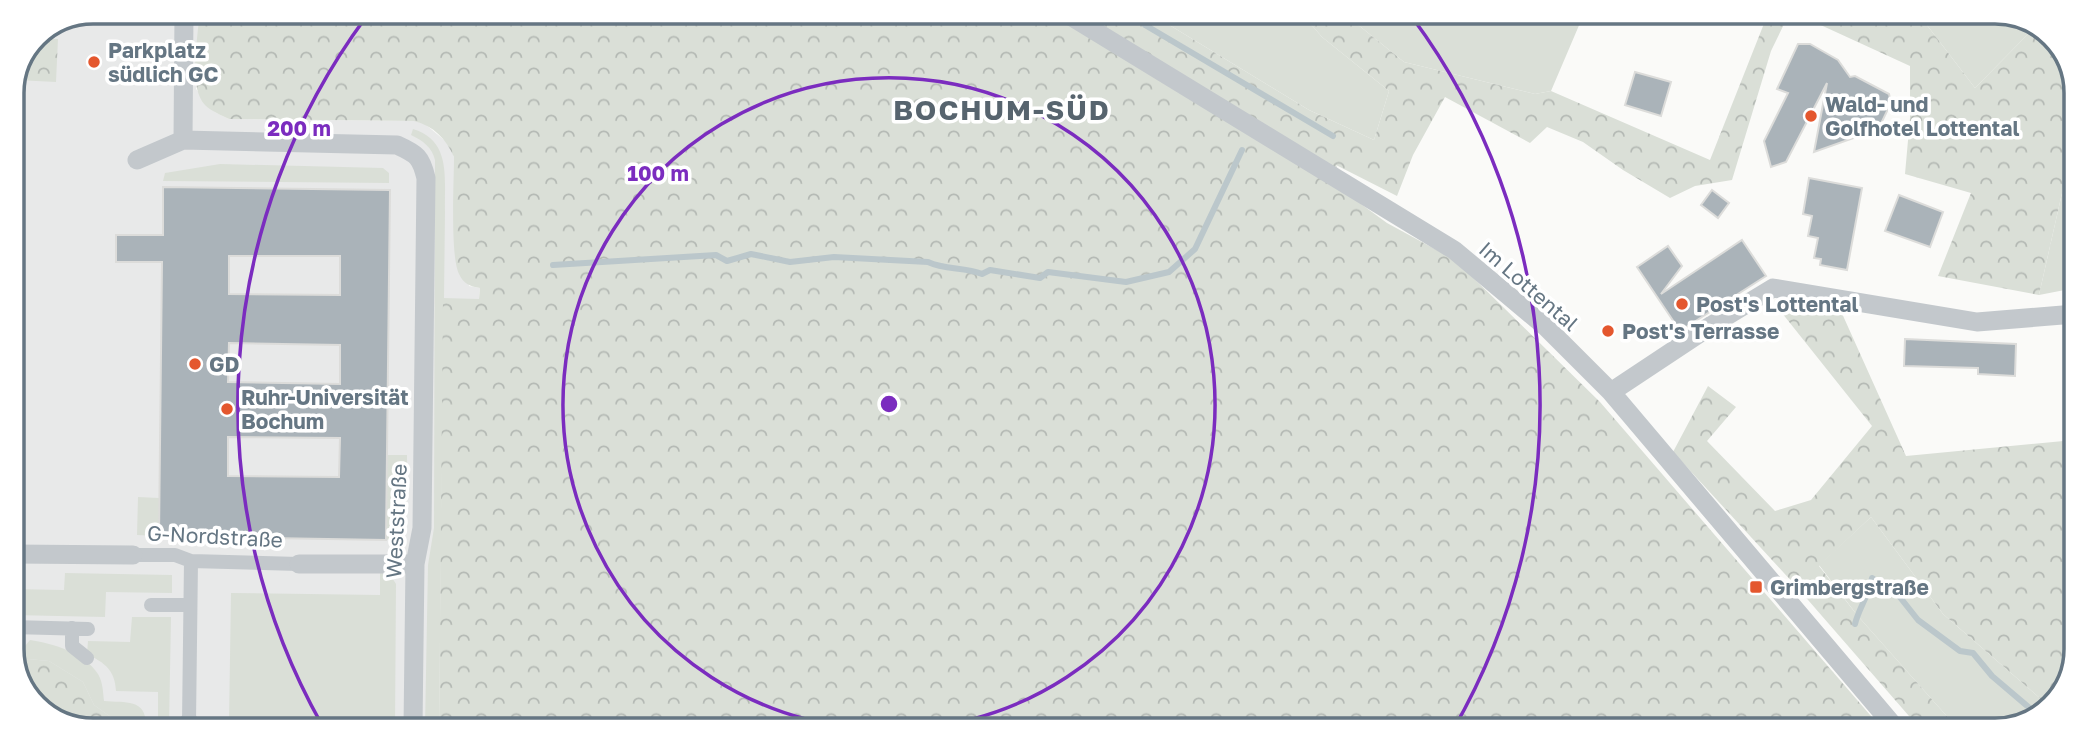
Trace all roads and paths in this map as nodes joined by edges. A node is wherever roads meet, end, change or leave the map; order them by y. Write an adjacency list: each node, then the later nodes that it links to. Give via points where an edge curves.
1 (184, 24): 3 (street)
2 (1084, 24): 6 (street, Im Lottental, via 1454,250 1546,327)
3 (183, 140): 4 (street); 11 (street, Weststraße, via 397,145 414,152 422,163 426,178 422,528)
4 (137, 160)
5 (2064, 315): 6 (street, via 1977,322 1773,288)
6 (1611, 392): 20 (street, Im Lottental)
7 (25, 554): 8 (street, G-Nordstraße)
8 (133, 555): 9 (street, G-Nordstraße, via 175,555)
9 (191, 561): 10 (street, G-Nordstraße); 13 (street)
10 (299, 564): 11 (street, G-Nordstraße)
11 (415, 564): 19 (street, Weststraße)
12 (151, 605): 13 (street)
13 (190, 605): 18 (street)
14 (72, 628): 15 (street); 16 (street); 17 (street, via 72,646)
15 (88, 629)
16 (25, 631)
17 (88, 658)
18 (189, 718)
19 (413, 718)
20 (1888, 718)

